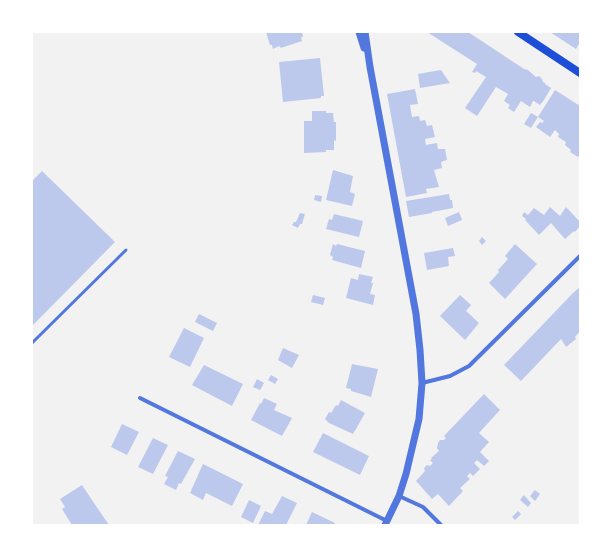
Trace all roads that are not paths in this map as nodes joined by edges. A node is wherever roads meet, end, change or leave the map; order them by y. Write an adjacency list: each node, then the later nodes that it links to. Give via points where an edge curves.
1 (359, 32): 4 (street)
2 (365, 32): 4 (street)
3 (518, 32): 5 (main road)
4 (370, 67): 9 (street, via 416,314)
5 (580, 73)
6 (126, 250): 8 (lane)
7 (580, 256): 9 (street, via 469,366 450,376)
8 (32, 343)
9 (422, 384): 11 (street, via 419,419)
10 (140, 398): 12 (street)
11 (399, 496): 12 (street); 13 (street, via 423,507)
12 (386, 523)
13 (441, 525)

